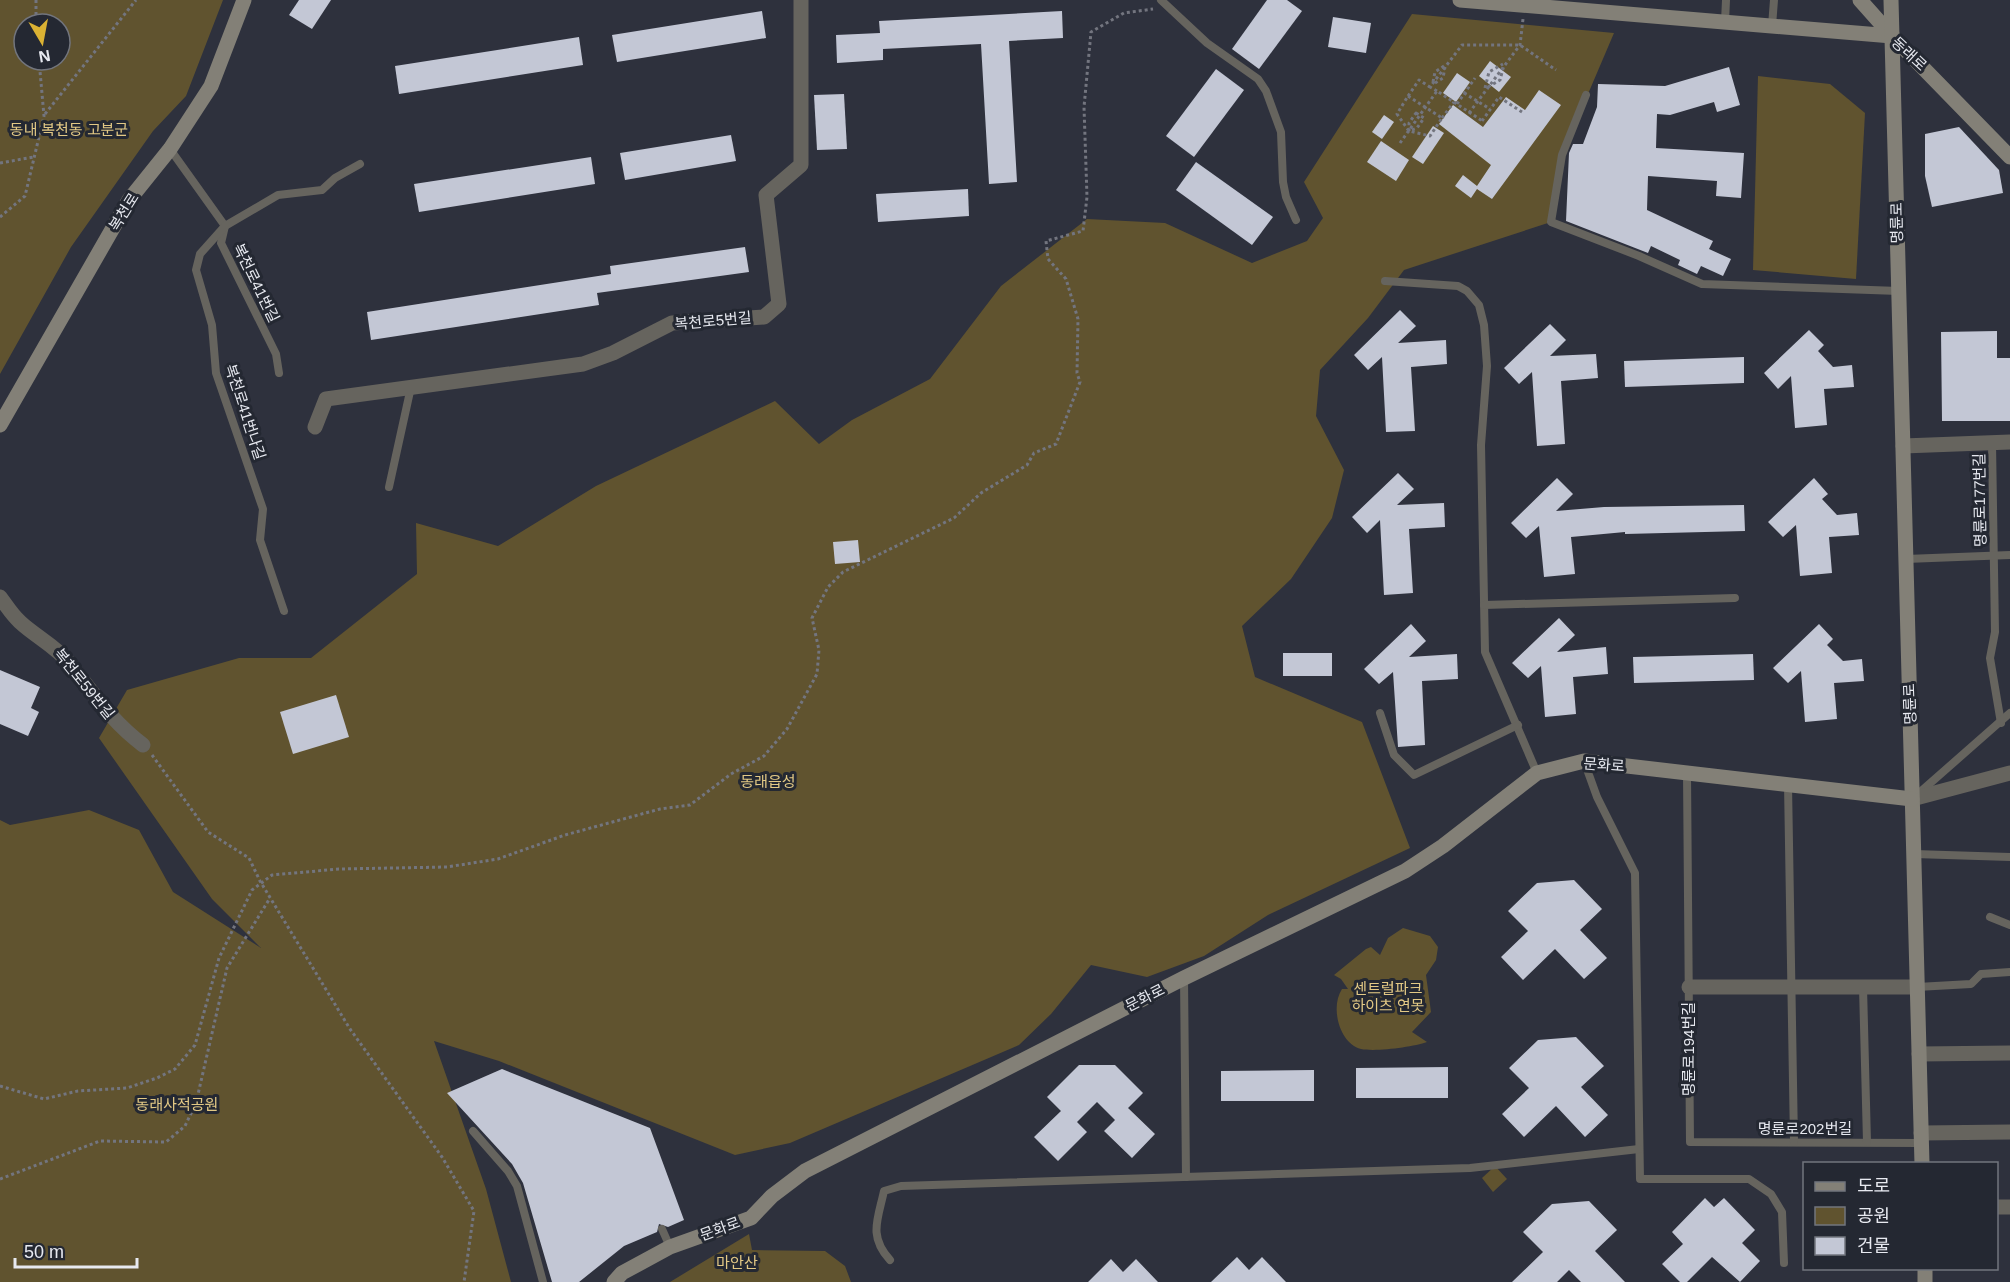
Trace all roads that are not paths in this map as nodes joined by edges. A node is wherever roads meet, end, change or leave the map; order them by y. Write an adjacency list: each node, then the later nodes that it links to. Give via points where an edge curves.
1 (244, 0): 14 (street, 복천로, via 211,86)
2 (801, 0): 22 (street, 복천로5번길, via 801,165 766,195 779,304 764,317 672,323 583,364)
3 (1161, 0): 17 (lane, via 1207,43 1258,80 1266,91 1281,132 1283,182)
4 (1460, 0): 9 (street, 동래로)
5 (1726, 0): 10 (lane)
6 (1774, 0): 11 (lane)
7 (1860, 0): 12 (street)
8 (1891, 0): 12 (street, 명륜로)
9 (1506, 2): 10 (street, 동래로)
10 (1725, 22): 11 (street, 동래로)
11 (1772, 26): 12 (street, 동래로)
12 (1892, 36): 15 (street, 동래로); 20 (street, 명륜로)
13 (1586, 95): 20 (lane, via 1562,155 1551,222 1702,284)
14 (170, 149): 18 (lane, 복천로41번길); 23 (street, 복천로, via 129,200)
15 (2010, 157)
16 (360, 164): 18 (lane, 복천로41번나길, via 335,177 322,190 278,195)
17 (1296, 220)
18 (225, 226): 21 (lane, 복천로41번길, via 221,243 276,354); 35 (lane, 복천로41번나길, via 200,254 196,270 212,325 216,373 263,509 260,540)
19 (1385, 281): 34 (lane, via 1458,286 1479,305 1487,366 1481,445)
20 (1899, 291): 27 (street, 명륜로)
21 (279, 373)
22 (411, 387): 24 (street, 복천로5번길, via 326,399); 28 (lane)
23 (0, 425)
24 (315, 427)
25 (2010, 442): 26 (street)
26 (1992, 443): 27 (street); 30 (lane, 명륜로177번길)
27 (1903, 446): 31 (street, 명륜로)
28 (388, 487)
29 (2010, 555): 30 (lane, 명륜로177번길)
30 (1995, 556): 31 (lane, 명륜로177번길); 38 (lane, 명륜로177번길, via 1995,632 1990,658)
31 (1906, 559): 46 (street, 명륜로)
32 (0, 597): 40 (street, 복천로59번길, via 20,622 70,664 120,728)
33 (1735, 598): 34 (lane)
34 (1484, 605): 39 (lane, via 1485,652)
35 (284, 611)
36 (1380, 713): 39 (lane, via 1394,755 1414,776)
37 (2010, 713): 38 (lane)
38 (2001, 723): 46 (lane)
39 (1518, 725): 42 (lane)
40 (143, 745)
41 (1584, 761): 42 (street, 문화로); 43 (street, 문화로); 65 (lane, via 1597,797 1635,873)
42 (1537, 773): 52 (street, 문화로, via 1406,871)
43 (1687, 773): 45 (street, 문화로); 53 (lane)
44 (2010, 773): 46 (street)
45 (1788, 784): 46 (street, 문화로); 54 (lane)
46 (1912, 799): 47 (street, 명륜로)
47 (1914, 854): 48 (lane); 56 (street, 명륜로)
48 (2010, 856)
49 (1990, 917): 50 (lane)
50 (2010, 925)
51 (2010, 972): 56 (lane, via 1981,974 1971,984)
52 (1184, 978): 67 (lane); 69 (street, 문화로, via 805,1170 751,1218)
53 (1689, 987): 54 (street, 명륜로194번길); 62 (lane, 명륜로194번길)
54 (1791, 987): 55 (street, 명륜로194번길); 63 (lane)
55 (1863, 987): 56 (street, 명륜로194번길); 64 (lane)
56 (1917, 987): 58 (street, 명륜로)
57 (2010, 1053): 58 (street)
58 (1919, 1054): 61 (street, 명륜로)
59 (473, 1131): 72 (lane, via 517,1186)
60 (2010, 1132): 61 (street)
61 (1921, 1138): 64 (lane, 명륜로202번길); 66 (street, 명륜로)
62 (1690, 1142): 63 (lane, 명륜로202번길)
63 (1794, 1142): 64 (lane, 명륜로202번길)
64 (1867, 1142)
65 (1639, 1149): 67 (lane, via 1470,1168); 71 (lane, via 1640,1179 1749,1179 1771,1194 1782,1212)
66 (1922, 1162)
67 (1186, 1177): 70 (lane, via 901,1186 884,1191 876,1237 878,1247)
68 (662, 1229): 69 (lane)
69 (670, 1247): 73 (street, 문화로, via 622,1273)
70 (890, 1260)
71 (1785, 1263)
72 (543, 1282)
73 (614, 1282)

